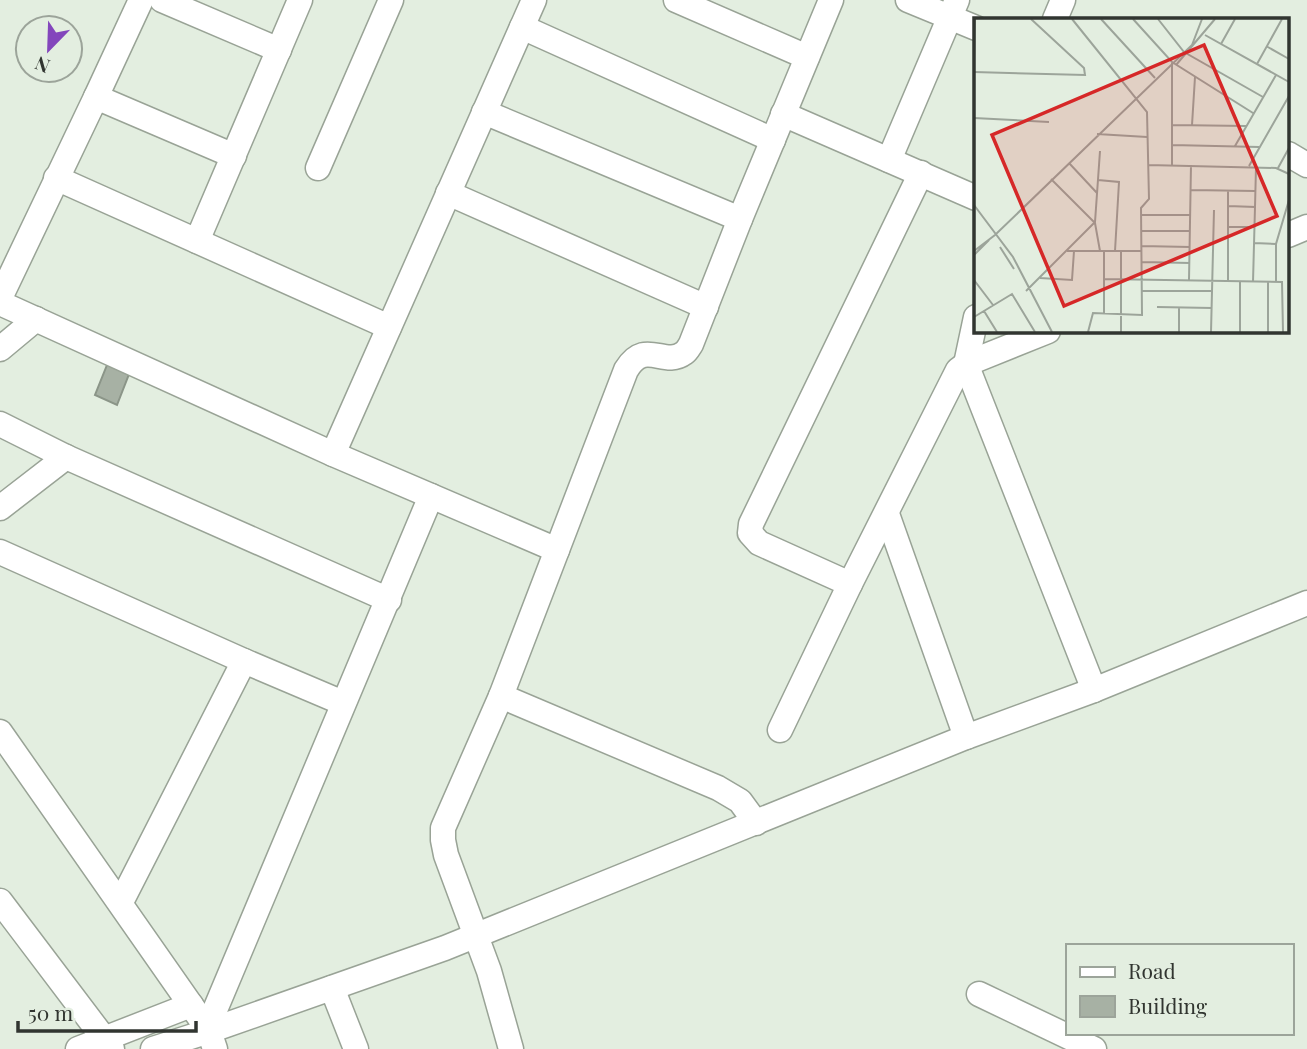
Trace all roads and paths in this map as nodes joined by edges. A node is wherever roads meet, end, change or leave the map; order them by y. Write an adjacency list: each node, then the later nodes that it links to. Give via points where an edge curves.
1 (141, 0): 16 (street)
2 (162, 0): 14 (street)
3 (300, 0): 14 (street)
4 (391, 0): 24 (street)
5 (534, 0): 13 (street)
6 (676, 0): 15 (street)
7 (831, 0): 15 (street)
8 (908, 0): 10 (street)
9 (1063, 0): 11 (street)
10 (953, 8): 12 (street); 22 (street)
11 (1055, 18)
12 (974, 26)
13 (522, 27): 17 (street); 19 (street)
14 (279, 50): 21 (street)
15 (807, 57): 18 (street)
16 (96, 97): 21 (street); 26 (street)
17 (484, 112): 27 (street); 29 (street)
18 (783, 114): 19 (street); 22 (street)
19 (773, 140): 29 (street)
20 (1290, 155): 23 (street)
21 (234, 156): 32 (street)
22 (890, 160): 25 (street)
23 (1307, 165)
24 (318, 168)
25 (921, 173): 28 (street); 49 (street, via 751,524 750,533 759,543)
26 (56, 178): 32 (street); 33 (street)
27 (448, 193): 34 (street); 37 (street)
28 (974, 197)
29 (740, 219): 34 (street)
30 (1307, 227): 31 (street)
31 (1290, 234)
32 (197, 241): 37 (street)
33 (0, 300): 35 (street)
34 (706, 307): 47 (street, via 684,354 645,354 630,363)
35 (36, 319): 39 (street); 42 (street)
36 (974, 326): 40 (street)
37 (390, 327): 42 (street)
38 (1046, 332): 40 (street)
39 (0, 349)
40 (966, 364): 46 (street, via 951,382); 53 (street)
41 (0, 424): 43 (street)
42 (332, 454): 44 (street)
43 (66, 457): 45 (street); 50 (street)
44 (431, 496): 47 (street); 50 (street)
45 (0, 508)
46 (887, 514): 49 (street); 58 (street)
47 (557, 550): 54 (street)
48 (0, 552): 52 (street)
49 (850, 584): 56 (street)
50 (389, 600): 55 (street)
51 (1307, 603): 53 (street)
52 (244, 661): 55 (street); 61 (street)
53 (1094, 690): 58 (street)
54 (500, 696): 59 (street, via 719,788 740,801); 62 (street, via 443,828 446,855)
55 (343, 703): 66 (street)
56 (780, 730)
57 (0, 732): 61 (street)
58 (966, 737): 59 (street)
59 (756, 823): 62 (street)
60 (0, 901): 67 (street)
61 (121, 902): 65 (street)
62 (477, 934): 63 (street); 71 (street)
63 (332, 988): 66 (street); 70 (street)
64 (979, 994): 72 (street)
65 (191, 1005): 66 (street); 67 (street)
66 (211, 1036): 69 (street)
67 (108, 1043): 68 (street)
68 (78, 1049)
69 (153, 1049)
70 (356, 1049)
71 (511, 1049)
72 (1094, 1049)

